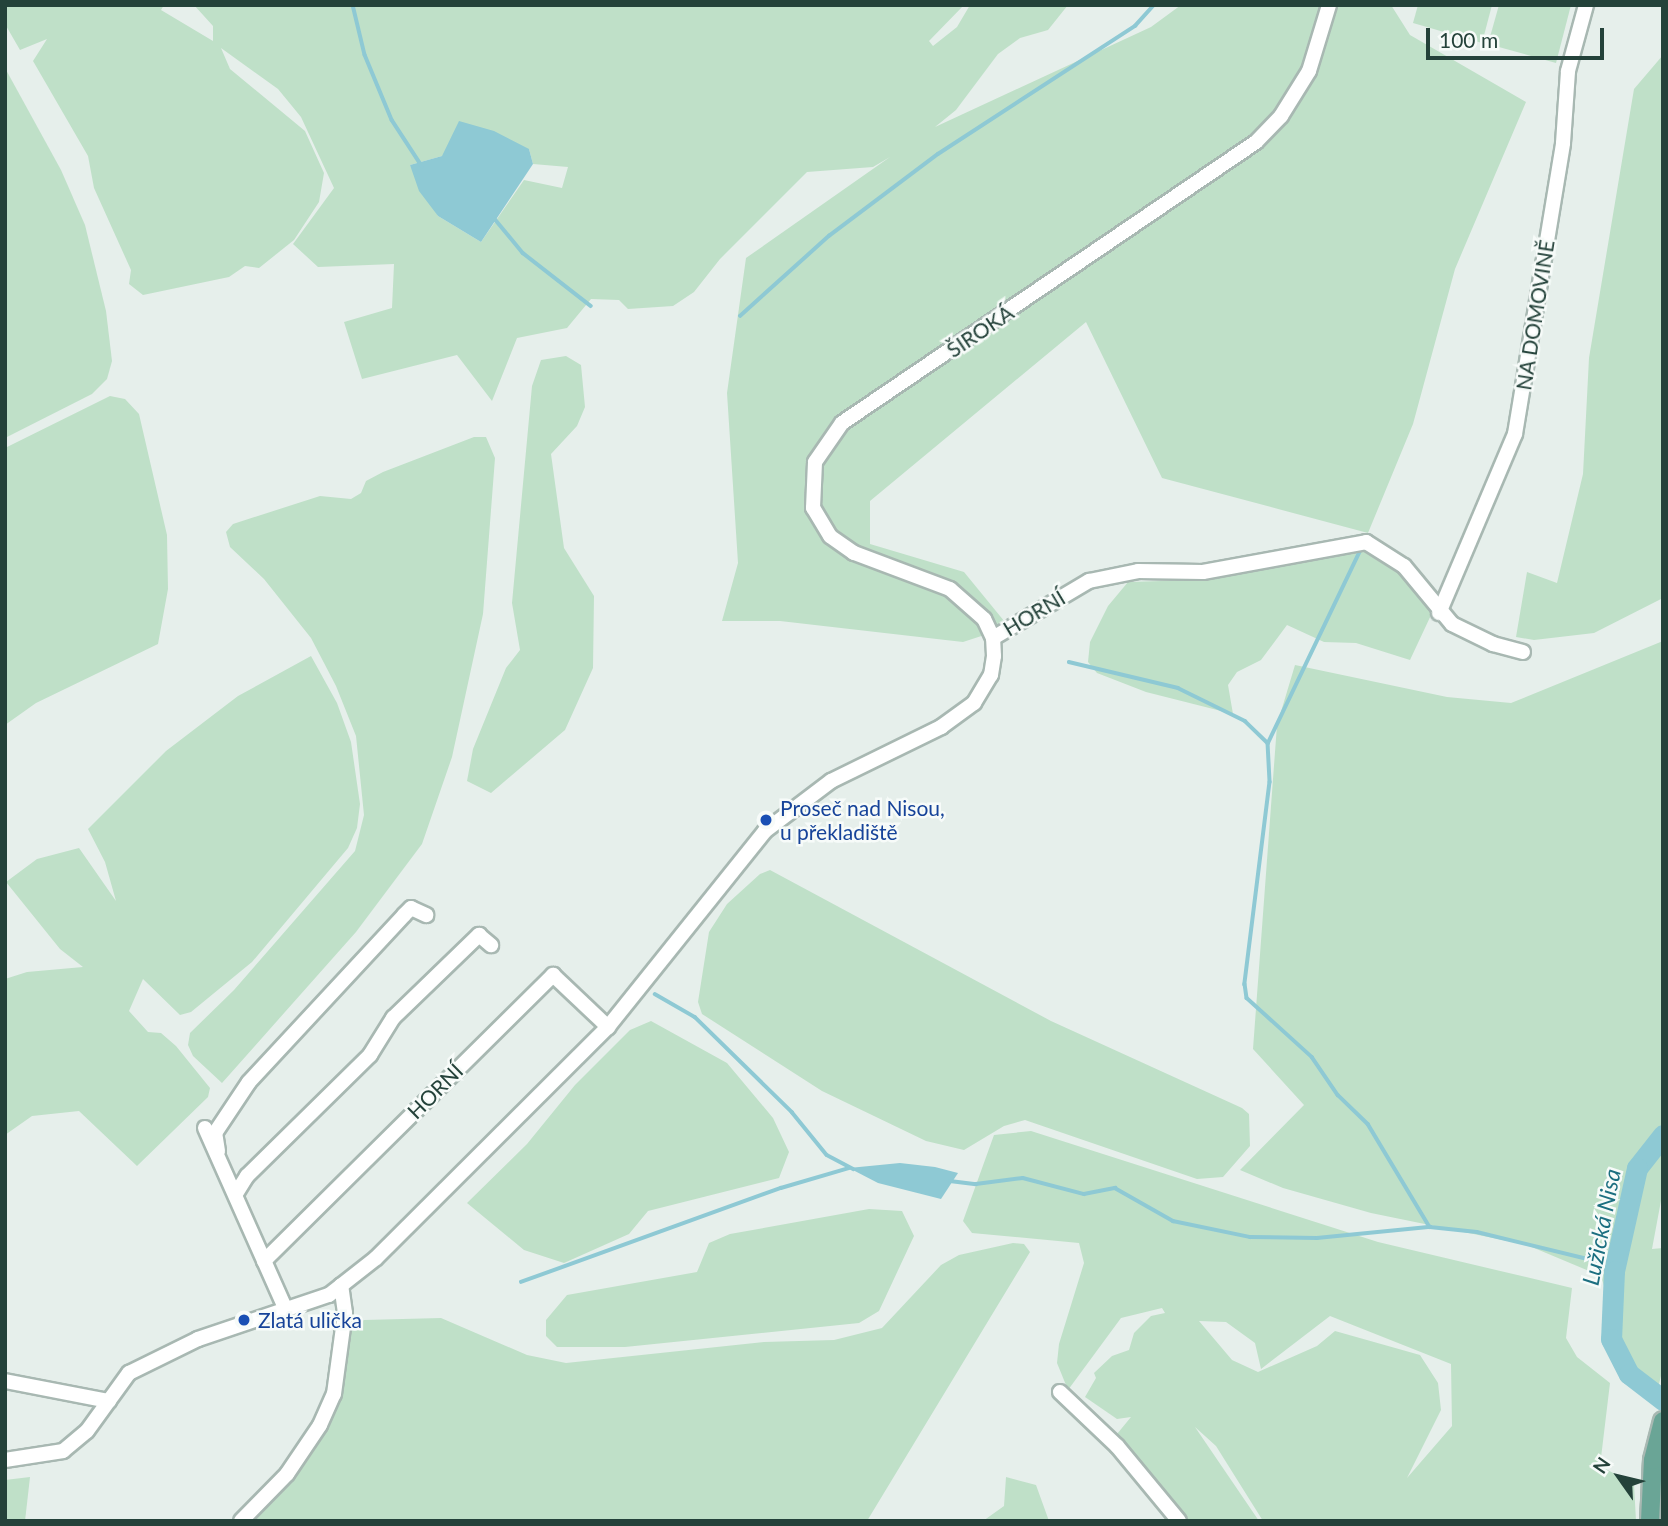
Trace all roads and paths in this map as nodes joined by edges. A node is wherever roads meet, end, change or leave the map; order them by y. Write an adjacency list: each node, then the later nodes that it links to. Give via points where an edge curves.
1 (1329, 5): 4 (street, ŠIROKÁ, via 1309,71 1281,116 1256,142 842,424 825,443 811,476 813,508 820,524 854,553 958,594 980,614)
2 (1586, 5): 3 (street, NA DOMOVINĚ, via 1568,71 1563,143 1515,434)
3 (1440, 613): 4 (street, HORNÍ, via 1405,566 1381,547 1366,542 1203,572 1138,571 1088,581); 5 (street, HORNÍ, via 1466,633)
4 (993, 638): 8 (street, HORNÍ, via 991,674 974,703 941,727 831,781 765,831)
5 (1523, 652)
6 (426, 915): 10 (street, via 413,905 235,1100 215,1133)
7 (491, 945): 11 (street, via 479,935 393,1018 370,1055 247,1176)
8 (608, 1027): 12 (street, HORNÍ, via 552,975); 13 (street, HORNÍ, via 385,1248)
9 (205, 1128): 10 (street)
10 (218, 1152): 11 (street)
11 (237, 1192): 12 (street)
12 (264, 1261): 14 (street)
13 (341, 1285): 14 (street, HORNÍ, via 329,1295); 20 (street, via 345,1313 334,1394 320,1425 287,1474)
14 (286, 1310): 17 (street, HORNÍ, via 198,1339 129,1373)
15 (5, 1381): 17 (street)
16 (1060, 1392): 21 (street, via 1117,1446)
17 (109, 1401): 19 (street, HORNÍ, via 87,1431 63,1451)
18 (1663, 1421): 22 (main road, via 1653,1460)
19 (5, 1460)
20 (241, 1521)
21 (1179, 1521)
22 (1650, 1521)

